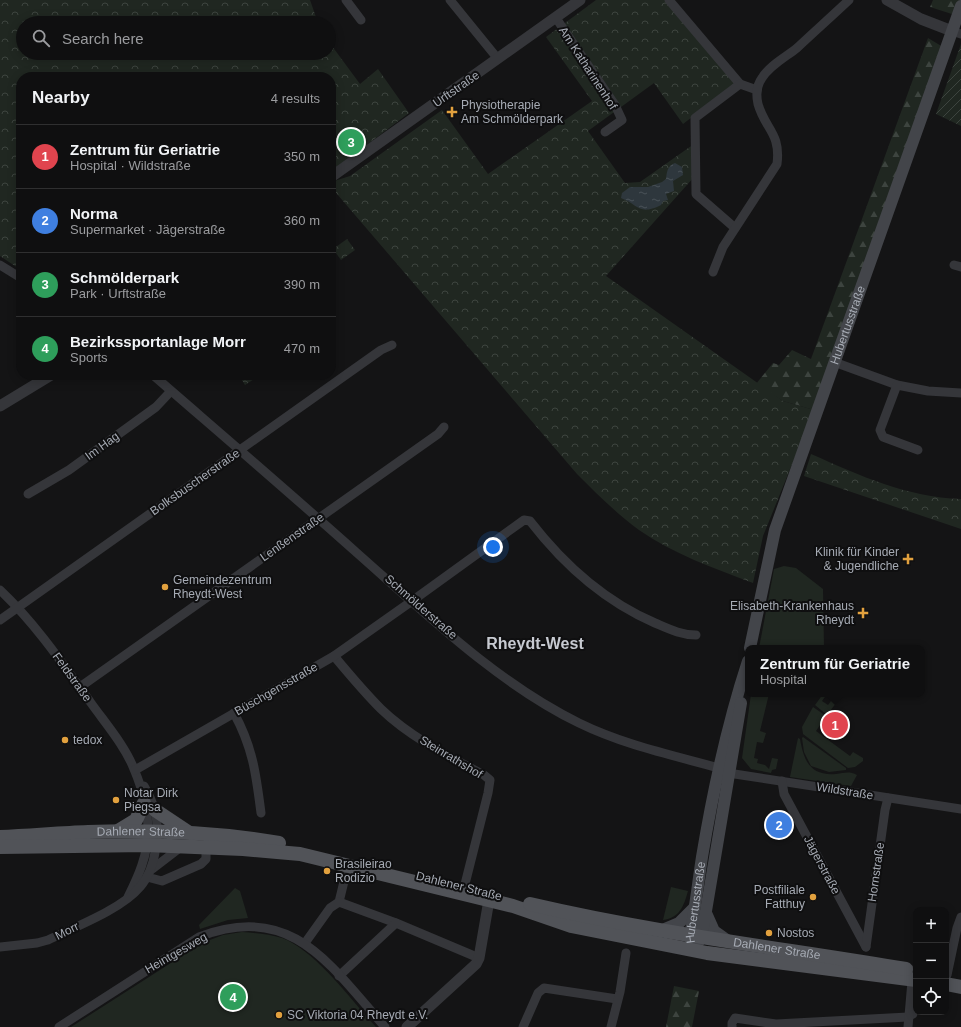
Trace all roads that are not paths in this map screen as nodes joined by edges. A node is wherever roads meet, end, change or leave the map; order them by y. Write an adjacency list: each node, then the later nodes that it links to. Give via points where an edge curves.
1 (346, 0): 9 (street)
2 (450, 0): 11 (street)
3 (580, 0): 8 (street, Urftstraße)
4 (669, 0): 12 (street)
5 (849, 0): 13 (street, via 767,72)
6 (887, 0): 10 (street, via 921,19)
7 (961, 6): 10 (main road, Hubertusstraße)
8 (556, 18): 11 (street, Urftstraße); 14 (street, Am Katharinenhof, via 615,105 622,120)
9 (362, 20)
10 (956, 33): 21 (main road, Hubertusstraße)
11 (498, 59): 15 (street, Urftstraße)
12 (740, 84): 13 (street); 16 (street, via 695,118 696,194)
13 (757, 90): 16 (street, via 760,109 779,149 777,164)
14 (605, 132)
15 (336, 173)
16 (735, 228): 18 (street, via 723,247)
17 (0, 265): 19 (street)
18 (713, 272)
19 (16, 275)
20 (392, 345): 29 (street, Bolksbuscherstraße, via 381,350)
21 (834, 362): 24 (street); 38 (main road, Hubertusstraße, via 774,532)
22 (43, 380): 27 (street)
23 (159, 380): 25 (street, Schmölderstraße)
24 (897, 385): 26 (street, via 928,391); 30 (street, via 880,430 883,437)
25 (171, 391): 29 (street, Schmölderstraße); 31 (street, Im Hag, via 156,407 75,465)
26 (961, 393)
27 (0, 406)
28 (444, 427): 32 (street, Lenßenstraße, via 438,434)
29 (240, 450): 32 (street, Schmölderstraße); 35 (street, Bolksbuscherstraße)
30 (918, 450)
31 (28, 494)
32 (319, 518): 34 (street, Schmölderstraße); 41 (street, Lenßenstraße)
33 (0, 590): 35 (street, Feldstraße)
34 (412, 602): 37 (street, Büschgensstraße, via 524,520 530,521 570,567 623,608 683,635); 39 (street, Büschgensstraße); 44 (street, Schmölderstraße, via 497,672 579,723 634,745)
35 (18, 607): 36 (street, Bolksbuscherstraße); 41 (street, Feldstraße)
36 (0, 620)
37 (696, 635)
38 (751, 645)
39 (334, 656): 42 (street, Büschgensstraße); 60 (street, Steinrathshof, via 382,710 440,753 490,780)
40 (745, 671): 44 (main road, Hubertusstraße, via 731,713)
41 (80, 687): 43 (street, Feldstraße)
42 (234, 713): 43 (street, Büschgensstraße); 49 (street, via 252,753)
43 (135, 770): 47 (street, Feldstraße, via 141,779)
44 (724, 770): 45 (street, Wildstraße); 64 (main road, Hubertusstraße)
45 (782, 781): 46 (street, Wildstraße); 72 (street, Jägerstraße, via 784,794)
46 (888, 798): 48 (street, Wildstraße); 72 (street, Hornstraße)
47 (150, 806): 50 (main road, via 136,820); 51 (street, Feldstraße); 52 (main road)
48 (961, 809)
49 (261, 813)
50 (118, 831): 51 (main road, Dahlener Straße); 53 (main road, Dahlener Straße)
51 (153, 831): 52 (main road, Dahlener Straße); 54 (street, Morr)
52 (188, 832): 60 (main road, Dahlener Straße, via 231,836 314,850)
53 (0, 838)
54 (151, 846): 55 (main road, Dahlener Straße); 56 (main road, Dahlener Straße); 59 (street, Morr); 61 (street, Morr)
55 (182, 846): 57 (main road, Dahlener Straße); 59 (street, Dahlener Straße)
56 (0, 847)
57 (206, 848): 58 (main road, Dahlener Straße, via 300,854); 59 (street, via 206,859 201,864 162,881)
58 (348, 865): 62 (main road, Dahlener Straße); 63 (street)
59 (149, 874): 61 (street, Morr, via 140,887)
60 (464, 888): 67 (main road, Dahlener Straße)
61 (128, 897): 71 (street, Morr, via 116,906 48,940)
62 (489, 900): 73 (main road, Dahlener Straße, via 571,926); 75 (street)
63 (339, 902): 66 (street); 69 (street, via 330,908)
64 (700, 910): 67 (main road); 68 (main road, Hubertusstraße); 70 (main road, via 714,931)
65 (961, 917): 79 (street)
66 (396, 923): 75 (street); 78 (street)
67 (660, 931): 68 (main road, Dahlener Straße)
68 (695, 937): 70 (main road, Dahlener Straße); 73 (main road, Hubertusstraße)
69 (305, 943): 78 (street, Heintgesweg); 87 (street, Heintgesweg, via 267,928 240,926 213,932 174,952)
70 (730, 943): 77 (main road, Dahlener Straße)
71 (0, 947)
72 (866, 947)
73 (693, 950): 76 (main road, Dahlener Straße)
74 (626, 953): 82 (street)
75 (479, 958): 89 (street, via 470,971)
76 (913, 975)
77 (913, 975)
78 (339, 976): 88 (street, Heintgesweg)
79 (950, 978): 81 (main road)
80 (913, 979): 84 (street)
81 (961, 987)
82 (617, 999): 90 (street, via 544,988 538,993); 91 (street)
83 (913, 1014): 84 (street)
84 (908, 1017): 86 (street); 93 (street)
85 (755, 1024): 86 (street); 92 (street, via 736,1018)
86 (801, 1025)
87 (59, 1027)
88 (385, 1027)
89 (407, 1027)
90 (523, 1027)
91 (611, 1027)
92 (732, 1027)
93 (908, 1027)

